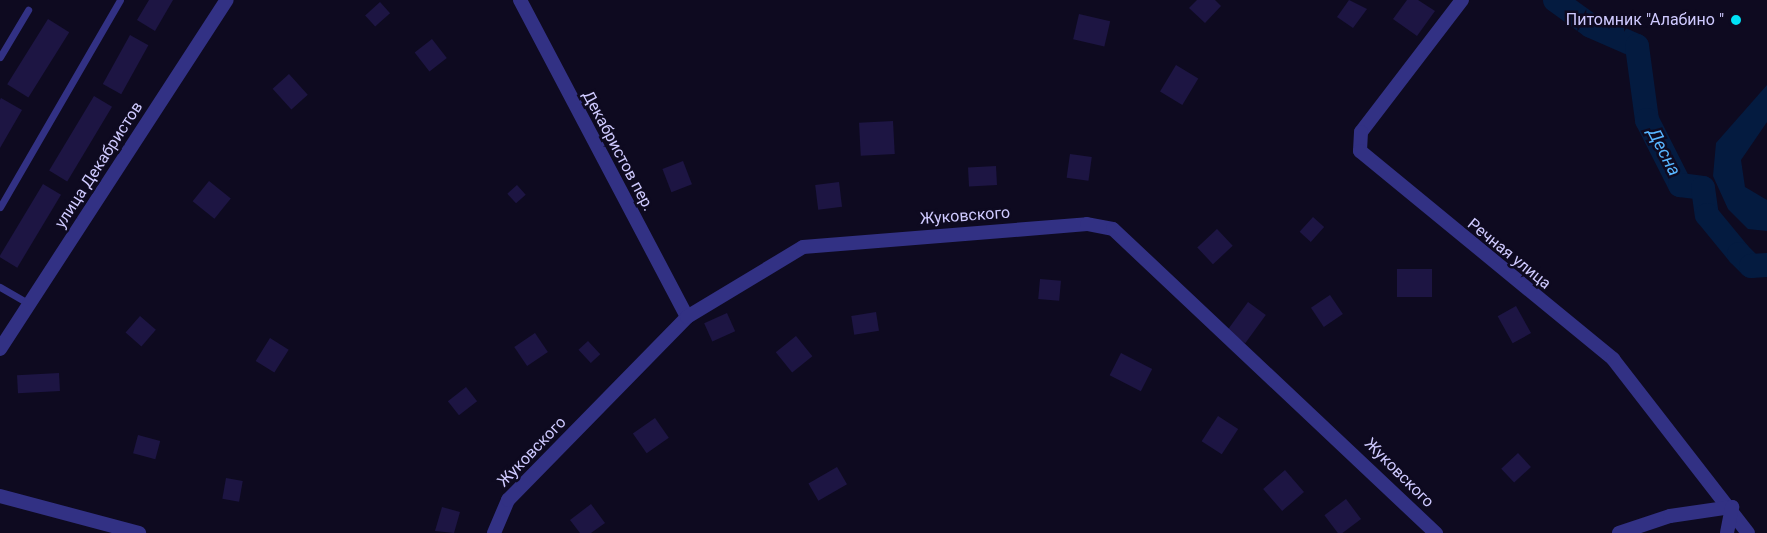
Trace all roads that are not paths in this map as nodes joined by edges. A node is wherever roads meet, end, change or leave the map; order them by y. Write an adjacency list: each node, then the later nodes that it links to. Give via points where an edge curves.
1 (120, 0): 7 (lane)
2 (226, 0): 9 (street, улица Декабристов)
3 (520, 0): 10 (street, Декабристов пер.)
4 (1462, 0): 13 (street, Речная улица, via 1361,132 1360,151 1612,359)
5 (28, 10): 6 (lane)
6 (0, 57)
7 (0, 207)
8 (0, 287): 9 (lane)
9 (29, 304): 11 (street, улица Декабристов)
10 (687, 317): 15 (street, Жуковского, via 508,500); 16 (street, Жуковского, via 803,247 1087,224 1113,229)
11 (0, 349)
12 (0, 496): 14 (street)
13 (1732, 507): 17 (street, via 1670,516); 18 (street); 19 (street, Речная улица)
14 (138, 533)
15 (494, 533)
16 (1436, 533)
17 (1619, 533)
18 (1727, 533)
19 (1748, 533)

